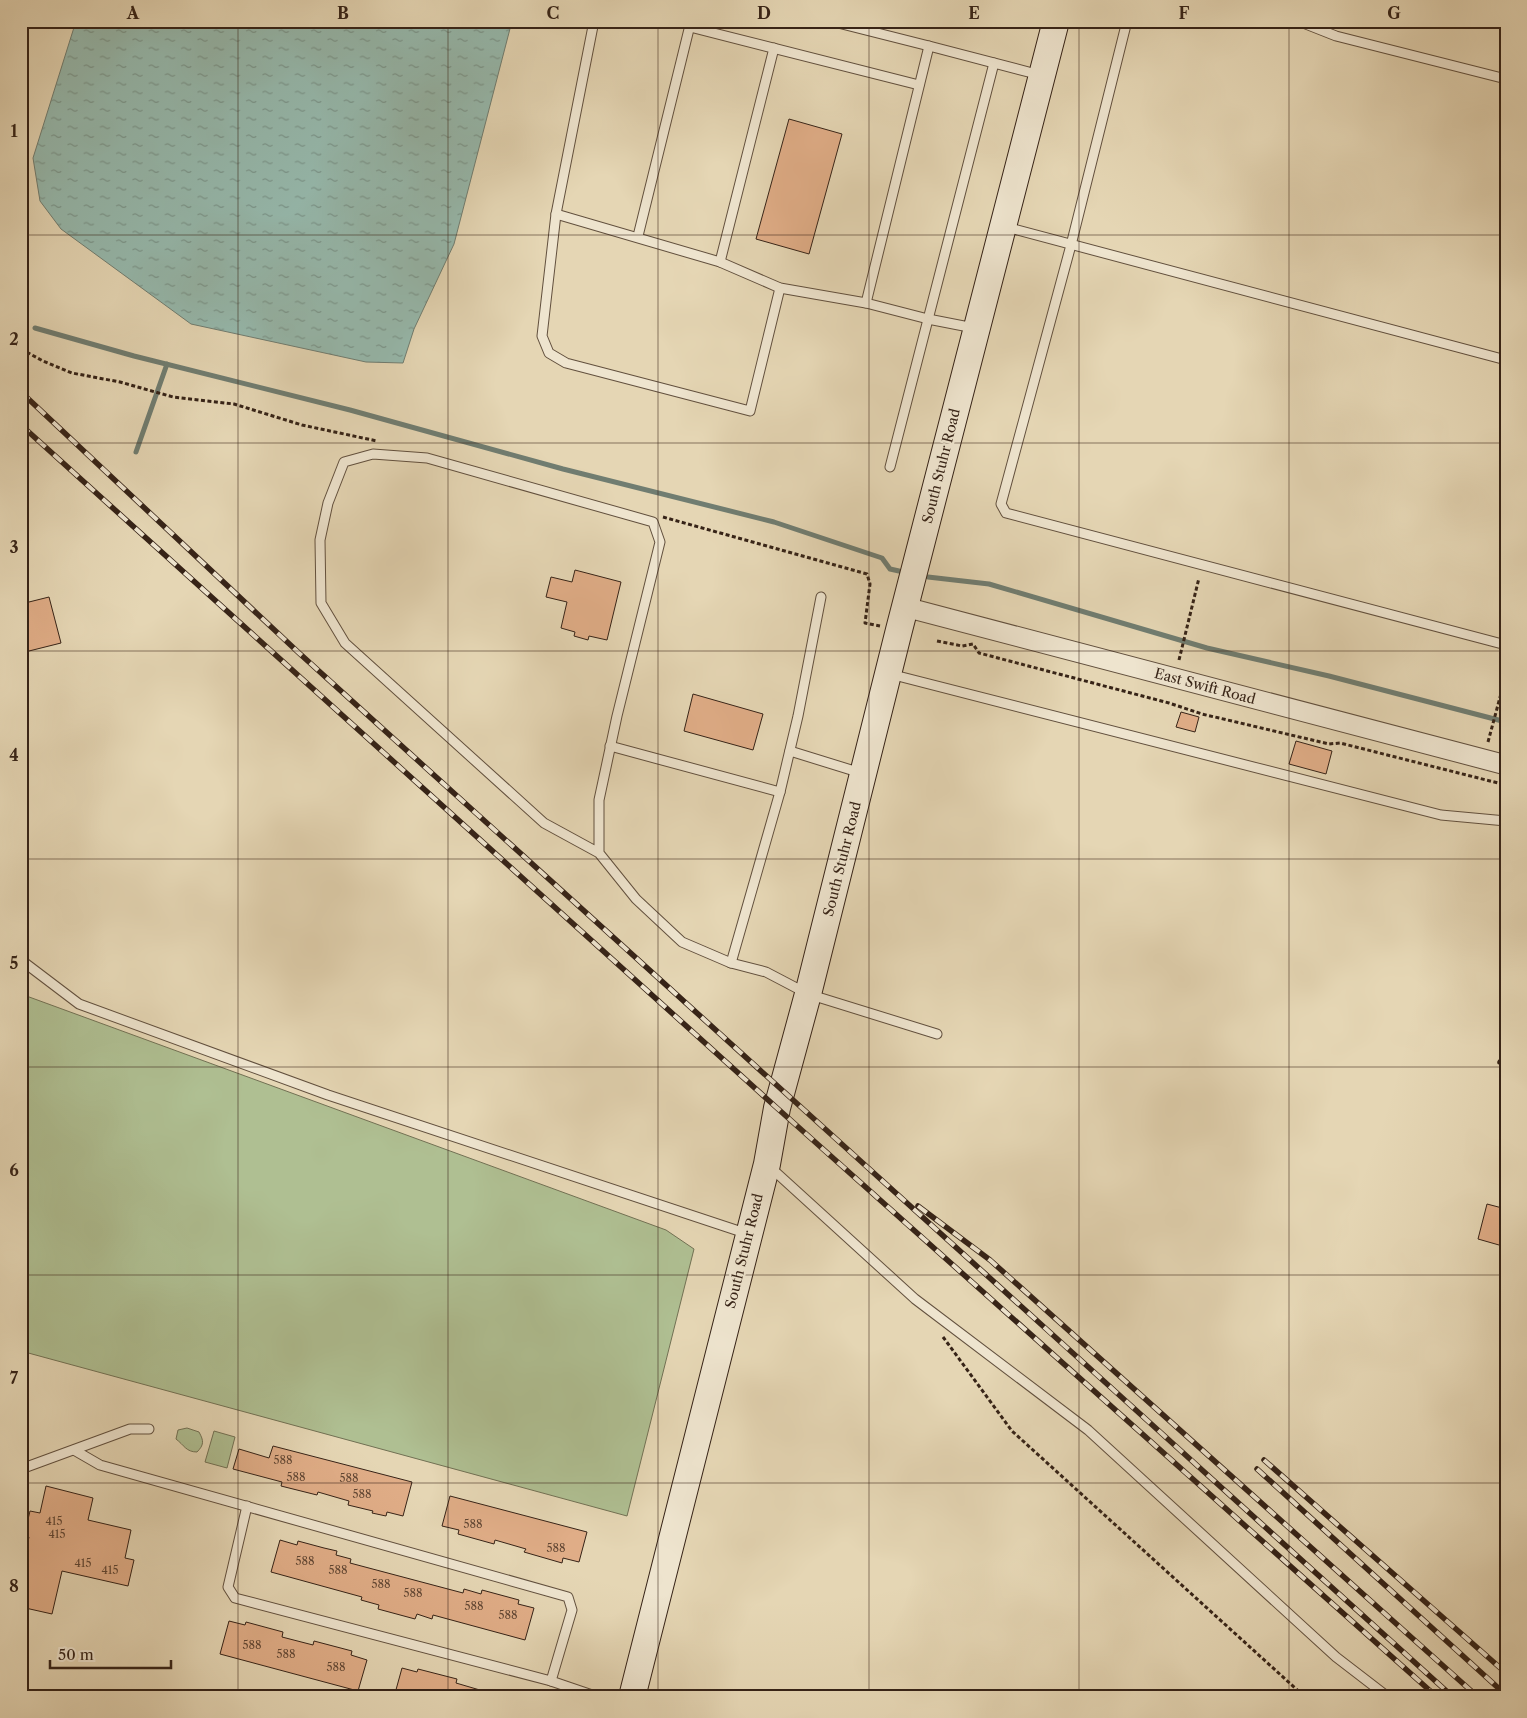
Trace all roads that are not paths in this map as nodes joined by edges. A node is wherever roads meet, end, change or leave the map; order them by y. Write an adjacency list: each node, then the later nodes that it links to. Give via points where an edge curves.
1 (594, 21): 13 (lane)
2 (830, 21): 7 (lane)
3 (1056, 21): 10 (main road, South Stuhr Road)
4 (1127, 21): 16 (lane)
5 (1298, 21): 11 (lane, via 1336,36)
6 (691, 24): 8 (lane); 15 (lane)
7 (929, 46): 9 (lane); 12 (lane)
8 (774, 48): 12 (lane); 17 (lane)
9 (994, 63): 10 (lane); 20 (lane)
10 (1042, 76): 14 (main road, South Stuhr Road)
11 (1506, 79)
12 (919, 85): 19 (lane)
13 (556, 214): 15 (lane); 18 (lane, via 542,336 549,353 566,363 750,411)
14 (1003, 226): 16 (lane); 21 (main road, South Stuhr Road)
15 (638, 236): 17 (lane)
16 (1071, 244): 22 (lane); 26 (lane, via 1001,504 1006,513)
17 (720, 262): 18 (lane)
18 (780, 288): 19 (lane)
19 (866, 303): 20 (lane)
20 (928, 319): 21 (lane); 23 (lane)
21 (976, 328): 25 (main road, South Stuhr Road)
22 (1506, 360)
23 (890, 467)
24 (821, 597): 29 (lane)
25 (905, 607): 27 (main road, South Stuhr Road); 30 (street, East Swift Road)
26 (1506, 645)
27 (888, 673): 31 (main road, South Stuhr Road); 33 (lane, via 1441,815)
28 (610, 746): 32 (lane); 34 (lane, via 599,800); 34 (lane, via 660,542 654,522 427,458 374,454 344,462 328,503 320,540 321,603 345,642 544,823)
29 (790, 751): 31 (lane); 32 (lane)
30 (1506, 764)
31 (863, 773): 37 (main road, South Stuhr Road)
32 (780, 792): 36 (lane)
33 (1506, 821)
34 (599, 853): 36 (lane, via 636,899 682,942)
35 (21, 960): 40 (lane, via 79,1004 328,1095)
36 (731, 963): 37 (lane, via 766,972)
37 (808, 994): 38 (lane); 39 (main road, South Stuhr Road, via 777,1108)
38 (937, 1034)
39 (767, 1164): 40 (main road, South Stuhr Road); 48 (lane, via 915,1298 1088,1430 1336,1657)
40 (748, 1235): 47 (main road, South Stuhr Road)
41 (149, 1429): 42 (lane, via 130,1429)
42 (74, 1450): 43 (lane); 44 (lane, via 100,1465)
43 (21, 1470)
44 (247, 1506): 45 (lane, via 568,1597 572,1610); 45 (lane, via 228,1587 235,1598)
45 (551, 1681): 46 (lane)
46 (598, 1697)
47 (632, 1697)
48 (1388, 1697)

